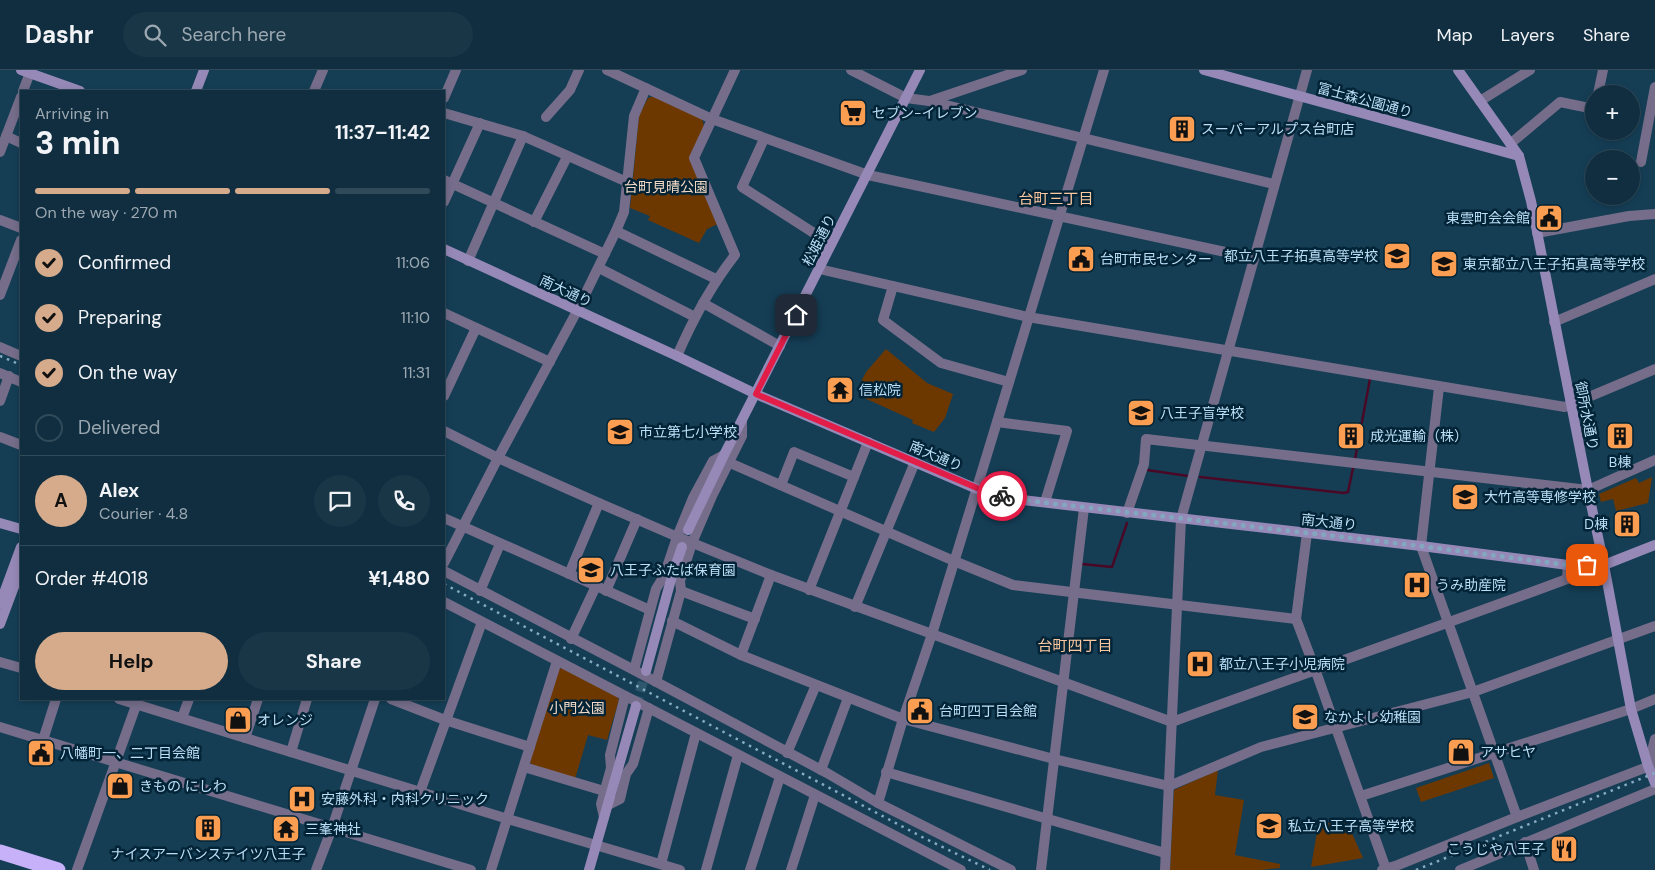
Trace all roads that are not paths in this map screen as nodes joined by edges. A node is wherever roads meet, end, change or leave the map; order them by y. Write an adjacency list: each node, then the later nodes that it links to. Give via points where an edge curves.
1 (203, 70): 22 (street)
2 (323, 70): 23 (street)
3 (456, 70): 24 (street)
4 (579, 70): 32 (street, via 570,90)
5 (607, 70): 19 (street)
6 (735, 70): 34 (street)
7 (851, 70): 26 (street)
8 (920, 70): 26 (street, 松姫通り)
9 (1022, 70): 28 (street)
10 (1104, 70): 38 (street)
11 (1204, 70): 25 (street, 富士森公園通り)
12 (1307, 70): 25 (street)
13 (1458, 70): 29 (street, 御所水通り)
14 (1530, 70): 29 (street)
15 (1603, 70): 17 (street)
16 (27, 71): 20 (street); 21 (street)
17 (1600, 85)
18 (1655, 86): 33 (street)
19 (646, 88): 34 (street); 48 (street, via 634,116)
20 (23, 90)
21 (77, 90)
22 (196, 90)
23 (314, 90)
24 (445, 96)
25 (1300, 96): 43 (street, 富士森公園通り); 49 (street)
26 (906, 98): 28 (street); 46 (street, 松姫通り)
27 (20, 100): 37 (street)
28 (929, 101): 38 (street)
29 (1480, 101): 41 (street, 御所水通り)
30 (1585, 107): 41 (street, via 1560,102)
31 (445, 113): 35 (street)
32 (546, 117)
33 (1652, 117): 45 (street)
34 (712, 119): 39 (street); 68 (street, via 694,158 735,255)
35 (480, 123): 36 (street); 47 (street)
36 (525, 135): 44 (street); 51 (street)
37 (6, 136): 40 (street); 42 (street)
38 (1082, 138): 49 (street); 53 (street)
39 (764, 139): 46 (street); 60 (street, via 742,187)
40 (20, 143)
41 (1510, 144): 43 (street, 御所水通り)
42 (0, 152)
43 (1519, 156): 58 (street, 御所水通り)
44 (567, 157): 48 (street); 55 (street)
45 (1641, 162)
46 (868, 175): 53 (street); 60 (street, 松姫通り)
47 (448, 182): 50 (street); 51 (street)
48 (627, 182): 57 (street, via 624,212)
49 (1274, 184): 63 (street)
50 (445, 197)
51 (493, 203): 55 (street); 64 (street)
52 (1655, 214): 58 (street)
53 (1060, 216): 63 (street); 75 (street)
54 (0, 220): 56 (street)
55 (534, 222): 62 (street)
56 (20, 228)
57 (616, 231): 62 (street); 68 (street)
58 (1537, 233): 76 (street, 御所水通り)
59 (20, 243): 70 (street)
60 (831, 244): 66 (street, 松姫通り)
61 (445, 250): 64 (street, 南大通り)
62 (605, 254): 65 (street)
63 (1253, 258): 80 (street)
64 (468, 261): 72 (street, 南大通り)
65 (598, 268): 72 (street); 74 (street)
66 (819, 269): 69 (street); 78 (street, 松姫通り)
67 (1655, 279): 76 (street)
68 (716, 280): 71 (street)
69 (893, 286): 75 (street); 87 (street, via 883,320 942,363)
70 (0, 295)
71 (703, 303): 74 (street); 78 (street)
72 (577, 311): 82 (street, 南大通り); 83 (street)
73 (445, 313): 77 (street)
74 (695, 317): 82 (street)
75 (1028, 317): 80 (street); 87 (street)
76 (1554, 322): 92 (street, 御所水通り)
77 (476, 328): 83 (street); 89 (street)
78 (780, 346): 90 (street, 松姫通り)
79 (0, 347): 81 (street)
80 (1227, 351): 88 (street); 98 (street)
81 (20, 356)
82 (677, 356): 90 (street, 南大通り)
83 (550, 362): 99 (street)
84 (1655, 369): 92 (street)
85 (4, 375): 86 (street); 91 (street)
86 (20, 382)
87 (1009, 382): 93 (street)
88 (1439, 387): 92 (street); 103 (street)
89 (445, 394)
90 (756, 394): 96 (street, 南大通り); 100 (street, 松姫通り)
91 (0, 401)
92 (1571, 406): 107 (street, 御所水通り)
93 (998, 422): 106 (street); 108 (street, via 1067,431)
94 (445, 432): 99 (street)
95 (0, 437): 97 (street)
96 (868, 442): 102 (street, 南大通り); 104 (street)
97 (20, 445)
98 (1201, 445): 103 (street); 112 (street, via 1146,440 1144,464); 115 (street)
99 (498, 458): 109 (street); 117 (street)
100 (727, 459): 105 (street); 119 (street, 松姫通り); 122 (street, via 712,496); 122 (street, via 713,460 693,498)
101 (1655, 460): 107 (street)
102 (915, 462): 106 (street, 南大通り); 120 (street)
103 (1429, 472): 107 (street); 125 (street)
104 (854, 477): 105 (street, via 794,452); 111 (street)
105 (781, 485): 111 (street)
106 (977, 488): 108 (street, 南大通り, via 1006,498); 127 (street)
107 (1588, 490): 130 (street, 御所水通り)
108 (1045, 502): 110 (street, 南大通り)
109 (599, 503): 114 (street); 132 (street)
110 (1084, 508): 112 (street, 南大通り); 139 (street)
111 (840, 511): 120 (street); 136 (street)
112 (1127, 513): 115 (street, 南大通り)
113 (445, 518): 117 (street)
114 (637, 519): 122 (street); 135 (street)
115 (1181, 519): 121 (street, 南大通り); 141 (street)
116 (0, 523): 118 (street)
117 (462, 527): 123 (street); 126 (street)
118 (20, 529)
119 (688, 530)
120 (886, 531): 127 (street); 143 (street)
121 (1307, 533): 125 (street, 南大通り); 146 (street)
122 (684, 542): 133 (street); 138 (street); 144 (street, via 656,589); 161 (street)
123 (500, 544): 132 (street); 137 (street)
124 (1655, 545): 130 (street)
125 (1420, 546): 129 (street, 南大通り); 150 (street)
126 (445, 561)
127 (954, 561): 139 (street, via 1013,585); 152 (street)
128 (19, 565): 142 (street)
129 (1568, 565): 130 (street, 南大通り); 150 (street, via 1567,579)
130 (1604, 565): 154 (street, 御所水通り)
131 (445, 572): 137 (street)
132 (569, 574): 134 (street)
133 (771, 575): 136 (street); 145 (street)
134 (596, 586): 135 (street); 153 (street)
135 (606, 590): 144 (street)
136 (809, 590): 143 (street)
137 (480, 591): 153 (street)
138 (681, 591): 145 (street); 148 (street)
139 (1073, 593): 141 (street); 163 (street)
140 (445, 603): 147 (street)
141 (1177, 606): 146 (street); 182 (street)
142 (2, 607): 149 (street)
143 (855, 607): 152 (street)
144 (650, 610): 160 (street)
145 (755, 619): 155 (street)
146 (1296, 619): 159 (street)
147 (482, 622): 156 (street); 181 (street)
148 (672, 622): 155 (street); 162 (street)
149 (0, 624)
150 (1448, 624): 159 (street); 165 (street)
151 (1655, 626): 154 (street)
152 (932, 634): 163 (street); 180 (street)
153 (571, 638): 160 (street)
154 (1618, 639): 165 (street); 178 (street, 御所水通り)
155 (741, 655): 164 (street)
156 (557, 661): 166 (street); 189 (street)
157 (0, 662): 158 (street)
158 (20, 668)
159 (1315, 669): 182 (street); 184 (street)
160 (634, 670): 162 (street)
161 (646, 671)
162 (656, 682): 192 (street)
163 (1063, 682): 182 (street); 194 (street)
164 (816, 685): 167 (street); 192 (street)
165 (1472, 692): 184 (street); 191 (street)
166 (626, 696): 177 (street); 205 (street)
167 (848, 698): 180 (street); 199 (street)
168 (1655, 699): 178 (street)
169 (56, 700): 188 (street)
170 (189, 700): 179 (street)
171 (258, 700): 186 (street)
172 (307, 700): 190 (street)
173 (375, 700): 198 (street)
174 (394, 700): 181 (street)
175 (137, 701): 179 (street); 195 (street)
176 (636, 706): 210 (street)
177 (649, 708): 185 (street); 210 (street, via 620,799)
178 (1631, 709): 191 (street); 196 (street, 御所水通り)
179 (182, 718): 186 (street)
180 (903, 719): 194 (street); 200 (street)
181 (445, 720): 189 (street); 206 (street)
182 (1172, 722): 203 (street)
183 (0, 727): 188 (street)
184 (1335, 727): 203 (street, via 1261,747); 208 (street)
185 (696, 733): 193 (street); 220 (street)
186 (245, 738): 190 (street)
187 (1655, 739): 196 (street)
188 (42, 740): 195 (street)
189 (530, 747): 197 (street)
190 (291, 752): 198 (street)
191 (1494, 753): 208 (street); 212 (street)
192 (787, 754): 199 (street)
193 (738, 755): 201 (street); 229 (street)
194 (1054, 759): 203 (street); 214 (street)
195 (116, 762): 215 (street); 223 (street)
196 (1651, 765): 202 (street, 御所水通り); 212 (street)
197 (524, 767): 205 (street); 213 (street)
198 (350, 770): 206 (street); 215 (street)
199 (821, 770): 209 (street)
200 (886, 772): 209 (street); 214 (street)
201 (780, 777): 207 (street); 230 (street)
202 (1655, 783)
203 (1169, 786): 219 (street)
204 (1655, 789): 216 (street)
205 (604, 791): 211 (street, via 601,804)
206 (420, 792): 213 (street)
207 (815, 796): 231 (street); 232 (street)
208 (1361, 796): 221 (street)
209 (878, 803): 233 (street)
210 (608, 805): 211 (street)
211 (604, 817): 217 (street)
212 (1517, 817): 221 (street)
213 (508, 819): 217 (street); 226 (street)
214 (1047, 819): 219 (street); 234 (street)
215 (332, 828): 224 (street); 225 (street)
216 (1525, 842): 236 (street); 237 (street)
217 (596, 846): 220 (street); 227 (street)
218 (0, 852): 222 (highway)
219 (1165, 853): 235 (street)
220 (661, 864): 228 (street)
221 (1384, 869)
222 (58, 870)
223 (77, 870)
224 (316, 870)
225 (470, 870)
226 (491, 870)
227 (589, 870)
228 (680, 870)
229 (706, 870)
230 (750, 870)
231 (791, 870)
232 (961, 870)
233 (1010, 870)
234 (1041, 870)
235 (1165, 870)
236 (1460, 870)
237 (1534, 870)

